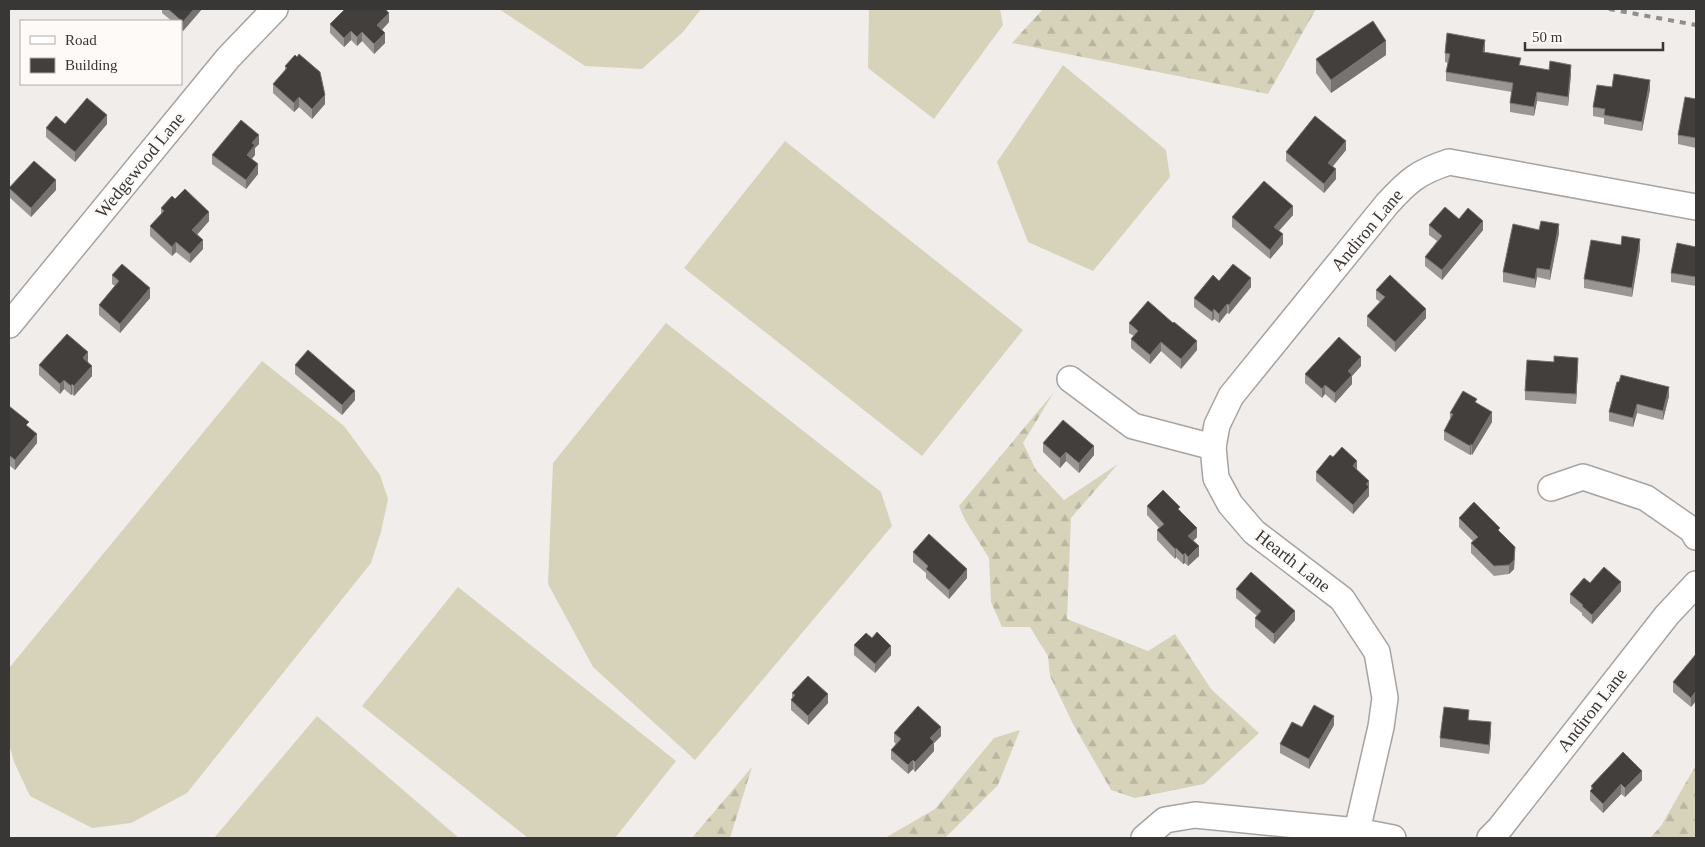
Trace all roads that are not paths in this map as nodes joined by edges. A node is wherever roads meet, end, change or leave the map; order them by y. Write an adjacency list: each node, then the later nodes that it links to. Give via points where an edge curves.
1 (275, 9): 3 (street, Wedgewood Lane, via 228,58)
2 (1696, 207): 5 (street, Andiron Lane, via 1449,162 1428,169 1406,184 1387,204 1231,396 1217,425)
3 (9, 325)
4 (1070, 379): 5 (street, via 1133,426)
5 (1213, 447): 9 (street, Hearth Lane, via 1216,478 1230,504 1254,532 1342,599 1377,652 1385,698)
6 (1550, 488): 7 (street, via 1583,477 1646,498 1692,530)
7 (1696, 537)
8 (1696, 584): 12 (street, Andiron Lane, via 1667,615)
9 (1357, 831): 10 (street, via 1195,815 1165,820); 11 (street)
10 (1144, 838)
11 (1393, 838)
12 (1490, 838)

